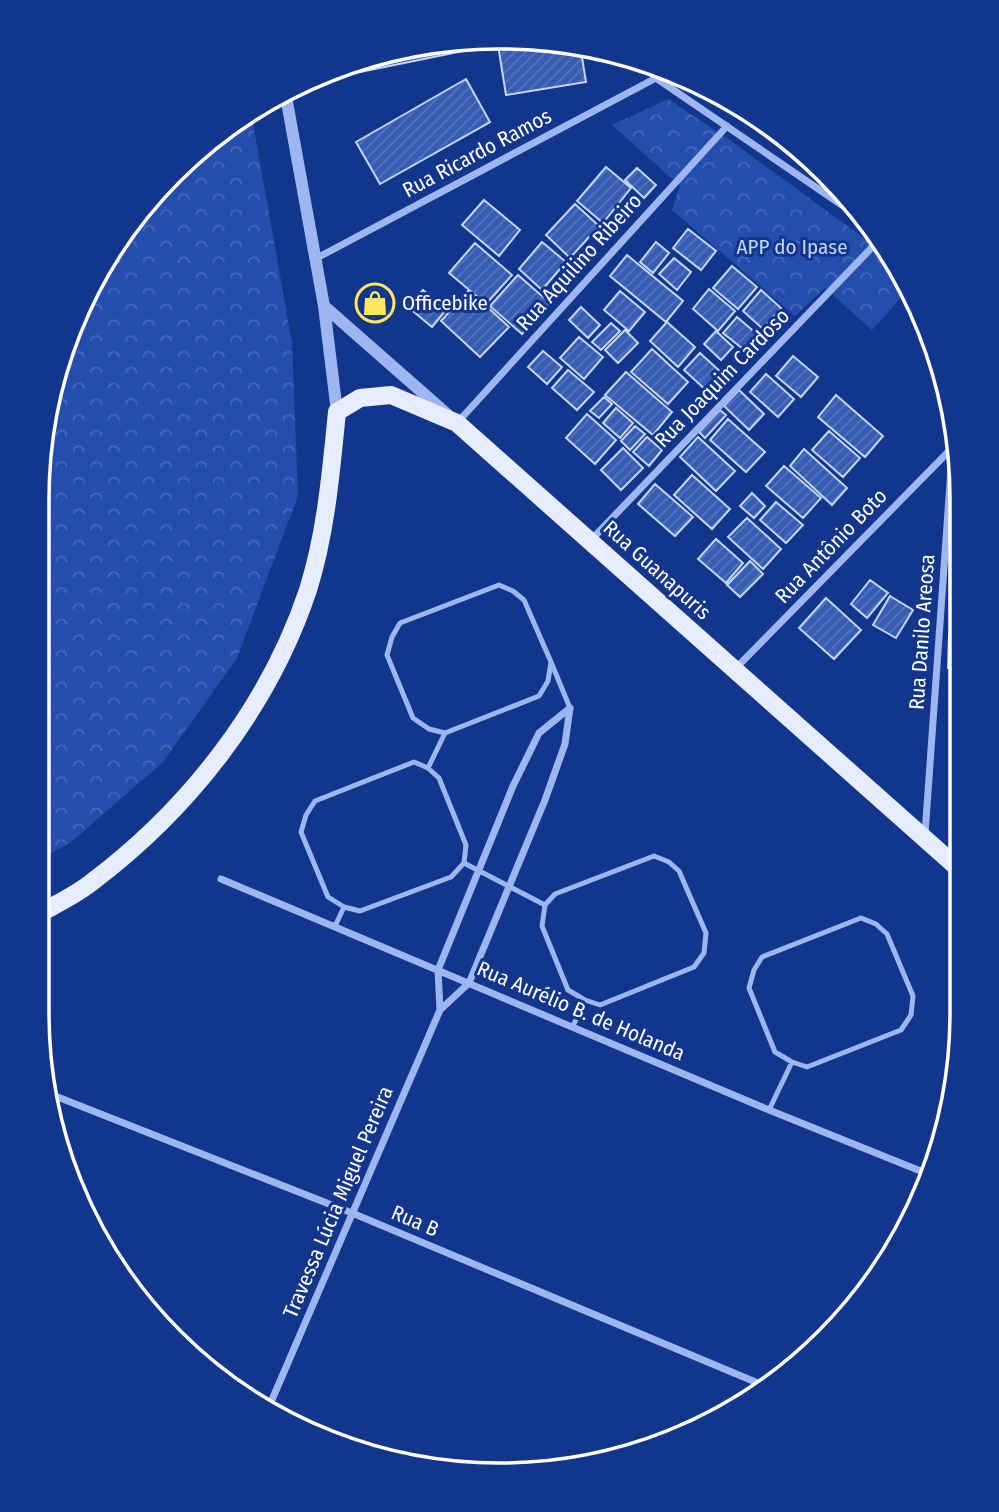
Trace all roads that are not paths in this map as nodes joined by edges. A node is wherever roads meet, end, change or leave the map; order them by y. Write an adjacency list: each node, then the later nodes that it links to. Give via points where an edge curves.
1 (656, 78): 3 (street); 6 (street, Rua Ricardo Ramos)
2 (287, 102): 6 (street)
3 (727, 126): 4 (street); 9 (street, Rua Aquilino Ribeiro)
4 (839, 203)
5 (872, 247): 12 (street, Rua Joaquim Cardoso)
6 (315, 259): 7 (street)
7 (324, 306): 8 (street); 9 (street, Rua Guanapuris)
8 (337, 412): 9 (main road, via 360,398 391,395); 26 (main road, via 323,530 307,591 280,656 242,724 195,788 142,841 90,884)
9 (457, 423): 12 (main road, Rua Guanapuris)
10 (947, 453): 14 (street, Rua Antônio Boto)
11 (950, 492): 18 (street, Rua Danilo Areosa)
12 (590, 541): 14 (main road, Rua Guanapuris)
13 (551, 662): 15 (lane); 16 (lane, via 539,696); 16 (lane, via 524,600 499,584 400,623 387,654 413,719)
14 (735, 670): 18 (main road, Rua Guanapuris)
15 (570, 708): 21 (street, Travessa Lúcia Miguel Pereira, via 539,733); 23 (street, Travessa Lúcia Miguel Pereira, via 565,744)
16 (445, 733): 17 (lane)
17 (428, 768): 20 (lane, via 439,778 466,845); 25 (lane, via 414,762 315,801 306,815 302,832 317,871 328,897)
18 (925, 838): 19 (main road, Rua Guanapuris)
19 (950, 862)
20 (464, 863): 21 (lane); 25 (lane, via 451,877 360,911)
21 (479, 870): 23 (lane); 28 (street, Travessa Lúcia Miguel Pereira)
22 (221, 879): 27 (street, Rua Aurélio B. de Holanda)
23 (510, 887): 24 (lane); 29 (street, Travessa Lúcia Miguel Pereira)
24 (545, 905): 30 (lane, via 542,926 568,990); 30 (lane, via 555,894 654,856 680,872 706,933 704,953 694,967 600,1005)
25 (344, 907): 27 (lane)
26 (49, 908)
27 (335, 926): 28 (street, Rua Aurélio B. de Holanda)
28 (438, 970): 29 (street, Rua Aurélio B. de Holanda); 31 (street, Travessa Lúcia Miguel Pereira)
29 (469, 983): 31 (street, Travessa Lúcia Miguel Pereira); 32 (street, Rua Aurélio B. de Holanda)
30 (584, 1000): 32 (lane)
31 (440, 1010): 37 (street, Travessa Lúcia Miguel Pereira)
32 (573, 1026): 35 (street, Rua Aurélio B. de Holanda)
33 (792, 1062): 33 (lane, via 807,1067 901,1030 911,1015 913,996 887,934 876,924 861,918 762,957 754,970 749,988 775,1052); 35 (lane)
34 (57, 1097): 37 (street, Rua B)
35 (769, 1110): 36 (street, Rua Aurélio B. de Holanda)
36 (921, 1171)
37 (352, 1213): 38 (street, Rua B); 39 (street, Travessa Lúcia Miguel Pereira)
38 (756, 1382)
39 (271, 1401)

